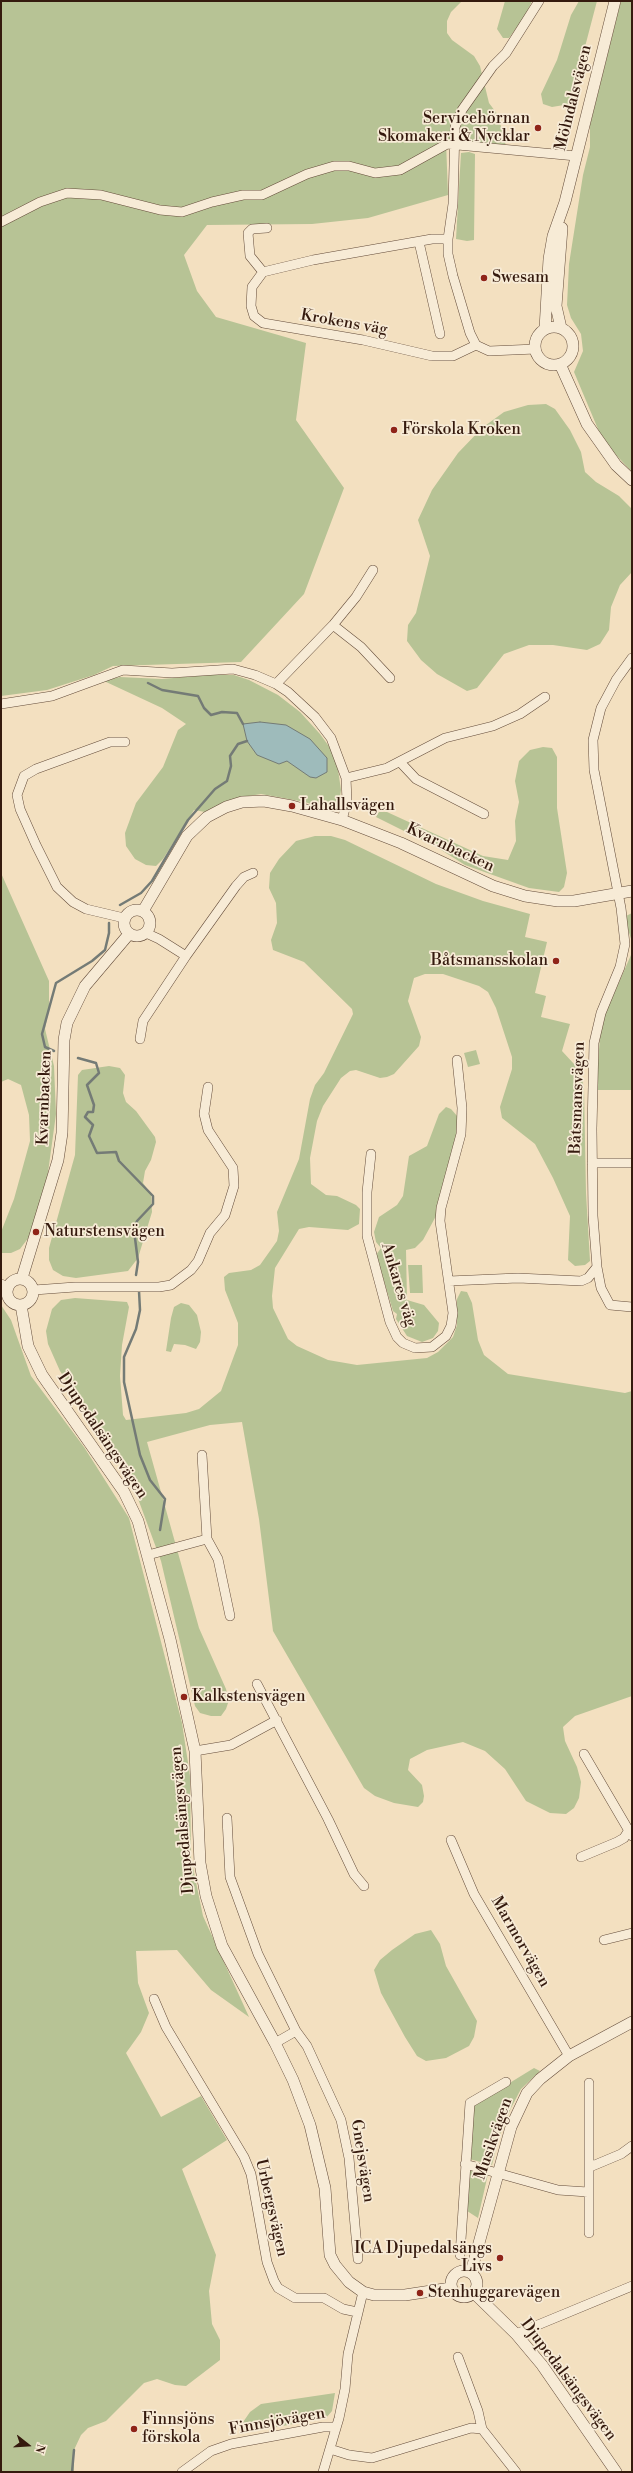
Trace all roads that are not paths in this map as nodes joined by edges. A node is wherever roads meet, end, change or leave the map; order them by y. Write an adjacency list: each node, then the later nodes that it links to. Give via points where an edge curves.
1 (539, 1): 3 (street, via 506,53 493,66 462,110 455,127)
2 (615, 1): 4 (street, Mölndalsvägen)
3 (454, 145): 4 (street); 6 (street, via 440,146 400,170 375,172 349,166 334,166 308,174 262,195 243,195 182,212 160,210 101,195 67,193 40,202); 8 (street, via 453,204)
4 (576, 156): 5 (street, Mölndalsvägen)
5 (565, 202): 11 (street, Mölndalsvägen, via 556,306); 12 (street, Mölndalsvägen, via 553,236 549,258)
6 (1, 222)
7 (267, 228): 10 (street, via 252,229 248,233 250,256)
8 (448, 239): 9 (street); 14 (street, via 448,254 453,276)
9 (419, 242): 10 (street, via 313,260); 13 (street)
10 (263, 272): 14 (street, Krokens väg, via 256,278 251,294 254,316 263,323 363,340 439,357 462,353)
11 (561, 328): 12 (street); 16 (street, Mölndalsvägen, via 569,333 573,346 571,355)
12 (545, 329): 15 (street, Mölndalsvägen, via 537,338)
13 (440, 334)
14 (476, 345): 15 (street, via 489,351)
15 (536, 349): 16 (street, via 545,362)
16 (560, 364): 17 (street, via 587,424 616,465)
17 (632, 480)
18 (373, 570): 19 (street, via 356,597)
19 (333, 625): 21 (street, via 361,647); 22 (street)
20 (632, 658): 32 (street, Båtsmansvägen, via 616,680 601,708 593,740 594,770)
21 (390, 678)
22 (276, 684): 24 (street, via 233,669 172,673 132,669 116,672 52,696); 27 (street, via 315,717 331,738)
23 (545, 697): 26 (street, via 506,721 445,738)
24 (1, 704)
25 (125, 742): 34 (street, via 110,742 36,769 24,776 17,795 57,887 73,902 86,909)
26 (400, 762): 27 (street, via 387,768); 28 (street, via 416,779)
27 (346, 778): 29 (street, via 347,801)
28 (484, 814)
29 (342, 820): 32 (street, Kvarnbacken, via 401,843 508,892 558,901); 33 (street, Kvarnbacken, via 264,801 242,802 226,807 207,817 187,836)
30 (253, 873): 37 (street, via 244,877 236,886)
31 (632, 891): 32 (street, Kvarnbacken)
32 (618, 895): 42 (street, Båtsmansvägen, via 624,953 601,1013 594,1043)
33 (143, 911): 34 (street, via 132,911); 35 (street, via 150,922)
34 (124, 918): 36 (street, via 124,928)
35 (146, 933): 36 (street, via 137,937); 37 (street)
36 (129, 934): 45 (street, Kvarnbacken, via 85,986 67,1023 64,1040 62,1133 58,1160)
37 (186, 956): 38 (street, via 143,1021)
38 (140, 1038)
39 (457, 1060): 46 (street, Ankares väg, via 462,1108 461,1134 440,1221)
40 (208, 1087): 48 (street, via 204,1114 208,1130 228,1159 234,1186 225,1215 210,1233 198,1261 191,1270 171,1285 159,1287 75,1287)
41 (371, 1154): 46 (street, Ankares väg, via 367,1192 367,1236 390,1322 403,1343 415,1348 424,1348 440,1343 446,1336 453,1313)
42 (592, 1163): 43 (street, Båtsmansvägen); 44 (street, Båtsmansvägen)
43 (632, 1163)
44 (597, 1267): 46 (street, via 588,1278 581,1280 518,1278); 50 (street, Båtsmansvägen, via 601,1288 610,1304)
45 (22, 1278): 47 (street); 48 (street, via 30,1282)
46 (449, 1281)
47 (4, 1285): 49 (street, via 10,1301)
48 (34, 1290): 49 (street, via 31,1300)
49 (21, 1305): 53 (street, Djupedalsängsvägen, via 25,1333 35,1362 124,1492 138,1521)
50 (632, 1307)
51 (202, 1455): 52 (street)
52 (207, 1539): 53 (street); 54 (street, via 218,1559)
53 (148, 1555): 57 (street, Djupedalsängsvägen)
54 (230, 1616)
55 (257, 1684): 56 (street)
56 (277, 1720): 57 (street, via 231,1745); 63 (street, via 354,1874)
57 (195, 1751): 69 (street, Djupedalsängsvägen, via 200,1863 213,1922 222,1946)
58 (584, 1754): 60 (street)
59 (227, 1818): 68 (street, Gnejsvägen, via 230,1877 258,1954)
60 (631, 1833): 62 (street, via 617,1842)
61 (451, 1840): 70 (street, Marmorvägen, via 474,1894)
62 (581, 1857)
63 (364, 1886)
64 (632, 1933): 65 (street)
65 (604, 1940)
66 (154, 1999): 86 (street, Urbergsvägen, via 166,2027 244,2156 251,2174 267,2262 274,2282 278,2288 295,2298 324,2298 343,2309)
67 (632, 2022): 70 (street, Musikvägen)
68 (296, 2031): 69 (street); 80 (street, Gnejsvägen, via 307,2046 341,2120 350,2158)
69 (275, 2043): 84 (street, Djupedalsängsvägen, via 293,2080 310,2125 325,2188 330,2255 342,2275)
70 (569, 2056): 76 (street, Musikvägen, via 527,2092 511,2127)
71 (506, 2082): 74 (street, via 470,2103)
72 (589, 2083): 75 (street)
73 (632, 2146): 75 (street, via 621,2154)
74 (465, 2164): 76 (street); 79 (street)
75 (590, 2167): 77 (street)
76 (498, 2172): 77 (street, via 558,2190); 81 (street, Musikvägen)
77 (588, 2192): 78 (street)
78 (589, 2233)
79 (460, 2255)
80 (358, 2259)
81 (470, 2272): 83 (street, via 463,2270 456,2273 451,2280); 85 (street, via 477,2283)
82 (632, 2286): 87 (street)
83 (451, 2288): 84 (street, via 405,2295 374,2295); 85 (street, via 460,2297 468,2297)
84 (363, 2292): 86 (street)
85 (474, 2292): 87 (street, Djupedalsängsvägen)
86 (357, 2312): 89 (street, via 348,2354 345,2389)
87 (516, 2334): 95 (street, Djupedalsängsvägen, via 542,2365)
88 (458, 2357): 90 (street)
89 (336, 2427): 91 (street); 92 (street, Finnsjövägen, via 323,2427 231,2444 211,2451)
90 (482, 2428): 91 (street, via 471,2428 372,2458); 94 (street)
91 (330, 2449): 93 (street)
92 (182, 2472)
93 (323, 2472)
94 (516, 2472)
95 (616, 2472)

